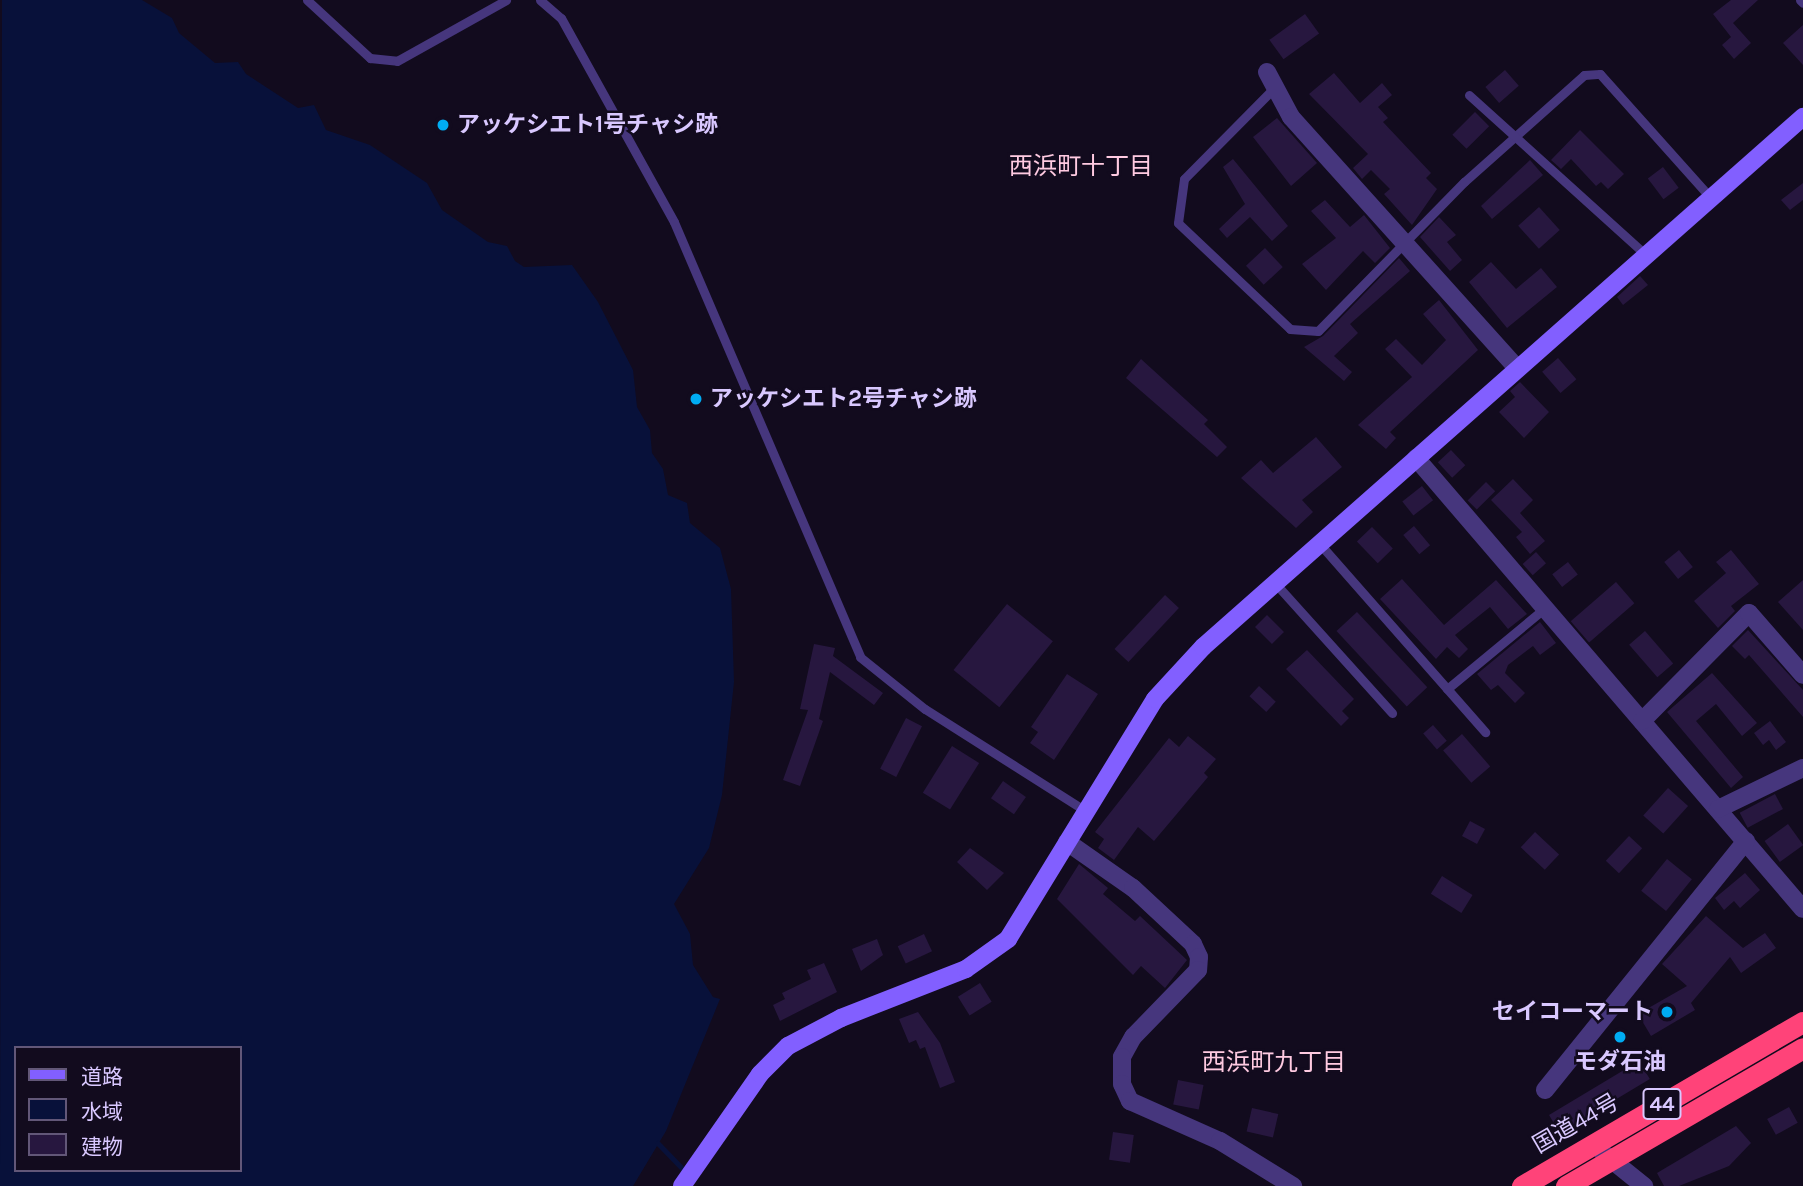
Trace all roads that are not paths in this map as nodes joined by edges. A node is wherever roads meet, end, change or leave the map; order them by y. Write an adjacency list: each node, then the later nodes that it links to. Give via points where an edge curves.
1 (307, 0): 2 (lane, via 370,58 397,61)
2 (506, 0)
3 (540, 0): 24 (lane, via 561,18 674,222 860,657 925,709)
4 (1267, 72): 5 (street)
5 (1272, 90): 10 (street); 10 (lane, via 1184,179 1178,223 1290,329 1318,331)
6 (1469, 95): 8 (lane)
7 (1803, 117): 9 (street)
8 (1515, 140): 9 (lane, via 1584,75 1600,74); 10 (lane); 11 (lane)
9 (1710, 197): 11 (street)
10 (1404, 243): 12 (street)
11 (1644, 253): 12 (street)
12 (1517, 368): 13 (street)
13 (1416, 458): 14 (street); 16 (street)
14 (1319, 543): 15 (street); 18 (lane)
15 (1275, 583): 19 (lane); 24 (street, via 1203,647 1155,699)
16 (1545, 608): 18 (lane); 20 (street)
17 (1803, 675): 20 (street, via 1749,613)
18 (1447, 689): 21 (lane)
19 (1392, 713)
20 (1642, 721): 23 (street)
21 (1485, 732)
22 (1803, 768): 23 (street)
23 (1718, 809): 25 (street)
24 (1084, 810): 26 (street)
25 (1746, 841): 27 (street); 30 (street)
26 (1067, 842): 33 (street, via 1008,939 966,969 842,1018 788,1046 760,1074); 34 (street, via 1133,888 1193,944 1199,957 1198,970 1133,1037 1122,1057 1122,1084 1130,1101 1220,1141)
27 (1803, 909)
28 (1803, 1022): 31 (highway, 国道44号 / 44)
29 (1803, 1048): 32 (highway, 44)
30 (1545, 1090)
31 (1594, 1144): 32 (street); 35 (highway, 国道44号 / 44)
32 (1611, 1160): 36 (highway, 44); 37 (street)
33 (682, 1186)
34 (1293, 1186)
35 (1522, 1186)
36 (1566, 1186)
37 (1644, 1186)

